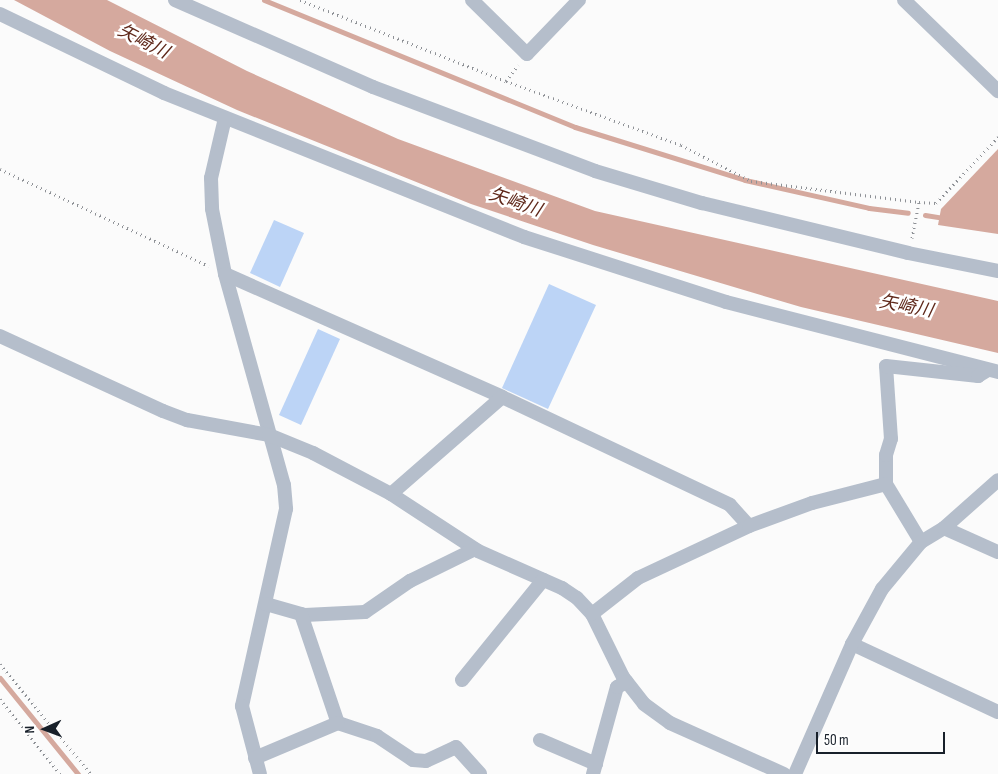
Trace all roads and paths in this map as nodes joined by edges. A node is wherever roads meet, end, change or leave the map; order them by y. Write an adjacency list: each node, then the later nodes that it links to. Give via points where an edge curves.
1 (175, 0): 14 (street, via 373,87 595,171 702,203)
2 (300, 0): 8 (path)
3 (472, 0): 7 (street)
4 (579, 0): 7 (street)
5 (904, 0): 9 (street)
6 (0, 14): 10 (street, via 164,93)
7 (527, 54): 8 (path)
8 (506, 81): 13 (path, via 681,145 750,181)
9 (998, 91)
10 (225, 118): 16 (street, via 210,178 212,209); 18 (street, via 524,237 726,302)
11 (998, 137): 13 (path, via 936,203)
12 (0, 169): 16 (path)
13 (919, 202): 14 (path)
14 (908, 253): 15 (street)
15 (998, 271)
16 (225, 274): 19 (street); 20 (street)
17 (0, 336): 20 (street, via 187,420)
18 (993, 371): 22 (street, via 978,376 886,366 891,439 886,455)
19 (502, 397): 23 (street); 24 (street, via 730,505)
20 (269, 435): 23 (street, via 313,453); 30 (street, via 284,485 286,509)
21 (998, 480): 25 (street)
22 (886, 484): 24 (street, via 812,503); 26 (street)
23 (391, 494): 27 (street)
24 (749, 526): 32 (street, via 638,578)
25 (944, 528): 26 (street); 28 (street)
26 (921, 542): 33 (street, via 882,589)
27 (475, 549): 29 (street); 31 (street, via 410,581 365,612)
28 (998, 552)
29 (543, 580): 32 (street, via 577,598); 35 (street)
30 (266, 604): 31 (street); 41 (street, via 242,706)
31 (301, 614): 39 (street)
32 (592, 614): 36 (street)
33 (852, 644): 38 (street); 48 (street)
34 (0, 664): 44 (path)
35 (462, 680)
36 (627, 682): 42 (street, via 617,687); 47 (street, via 644,704 670,722)
37 (0, 700): 43 (path)
38 (998, 712)
39 (338, 723): 41 (street); 46 (street, via 377,736 413,760 426,760 456,747)
40 (540, 740): 42 (street)
41 (254, 758): 45 (street)
42 (594, 769)
43 (60, 774)
44 (91, 774)
45 (260, 774)
46 (480, 774)
47 (784, 774)
48 (795, 774)

